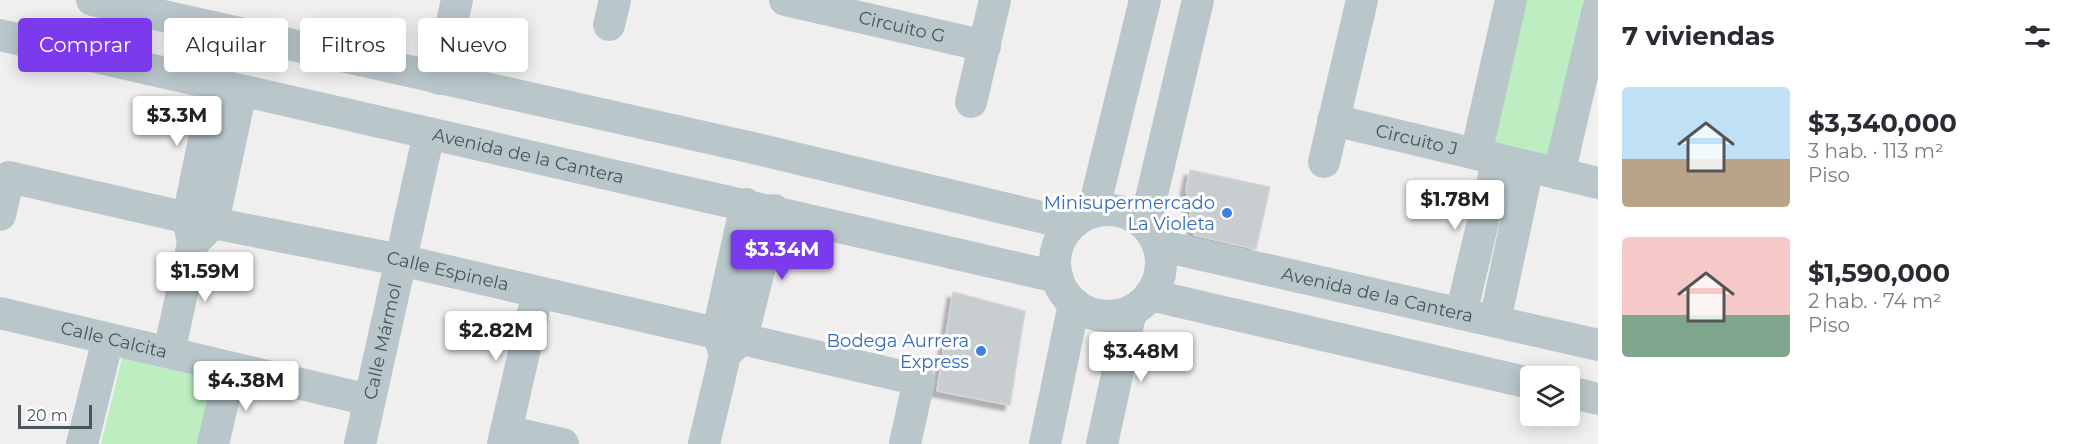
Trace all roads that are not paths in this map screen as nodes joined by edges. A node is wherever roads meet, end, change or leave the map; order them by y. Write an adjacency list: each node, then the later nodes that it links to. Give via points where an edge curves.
1 (92, 0): 13 (street)
2 (457, 0): 13 (street)
3 (785, 0): 9 (street, Circuito G)
4 (995, 0): 12 (street)
5 (1145, 0): 25 (street)
6 (1198, 0): 27 (street)
7 (1362, 0): 16 (street)
8 (1511, 0): 18 (street)
9 (850, 8): 12 (street, Circuito G)
10 (1598, 8): 21 (street)
11 (0, 35): 14 (street, Avenida de la Cantera)
12 (985, 46): 15 (street)
13 (439, 79): 25 (street)
14 (228, 88): 17 (street, Avenida de la Cantera); 26 (street)
15 (971, 102)
16 (1333, 120): 18 (street, Circuito J); 19 (street)
17 (429, 133): 23 (street, Avenida de la Cantera); 28 (street, Calle Mármol)
18 (1487, 156): 20 (street, Circuito J); 34 (street)
19 (1324, 162)
20 (1528, 167): 21 (street, Circuito J); 35 (street)
21 (1559, 174): 22 (street, Circuito J)
22 (1598, 183)
23 (760, 207): 29 (street, Avenida de la Cantera); 37 (street)
24 (0, 215): 26 (street, Calle Espinela, via 9,177)
25 (1081, 218): 27 (street, via 1111,210 1129,214); 29 (street, via 1059,242 1055,259)
26 (198, 228): 28 (street, Calle Espinela); 39 (street)
27 (1151, 235): 31 (street, via 1161,262 1158,279); 34 (street, Avenida de la Cantera)
28 (400, 260): 30 (street, Calle Espinela); 44 (street, Calle Mármol)
29 (1057, 277): 32 (street)
30 (538, 292): 37 (street, Calle Espinela); 45 (street)
31 (1141, 303): 32 (street, via 1117,315 1102,316); 41 (street); 53 (street)
32 (1074, 304): 52 (street)
33 (0, 313): 36 (street, Calle Calcita)
34 (1461, 314): 35 (street, Avenida de la Cantera)
35 (1495, 321): 38 (street, Avenida de la Cantera)
36 (108, 339): 39 (street, Calle Calcita); 46 (street)
37 (728, 342): 50 (street); 51 (street, Calle Espinela, via 919,380)
38 (1598, 345)
39 (169, 352): 40 (street, Calle Calcita)
40 (231, 368): 44 (street, Calle Calcita); 47 (street)
41 (1520, 381)
42 (1580, 395): 43 (street)
43 (1598, 399)
44 (369, 400): 48 (street, Calle Mármol)
45 (504, 437): 49 (street)
46 (82, 444)
47 (213, 444)
48 (360, 444)
49 (563, 444)
50 (704, 444)
51 (905, 444)
52 (1045, 444)
53 (1102, 444)

